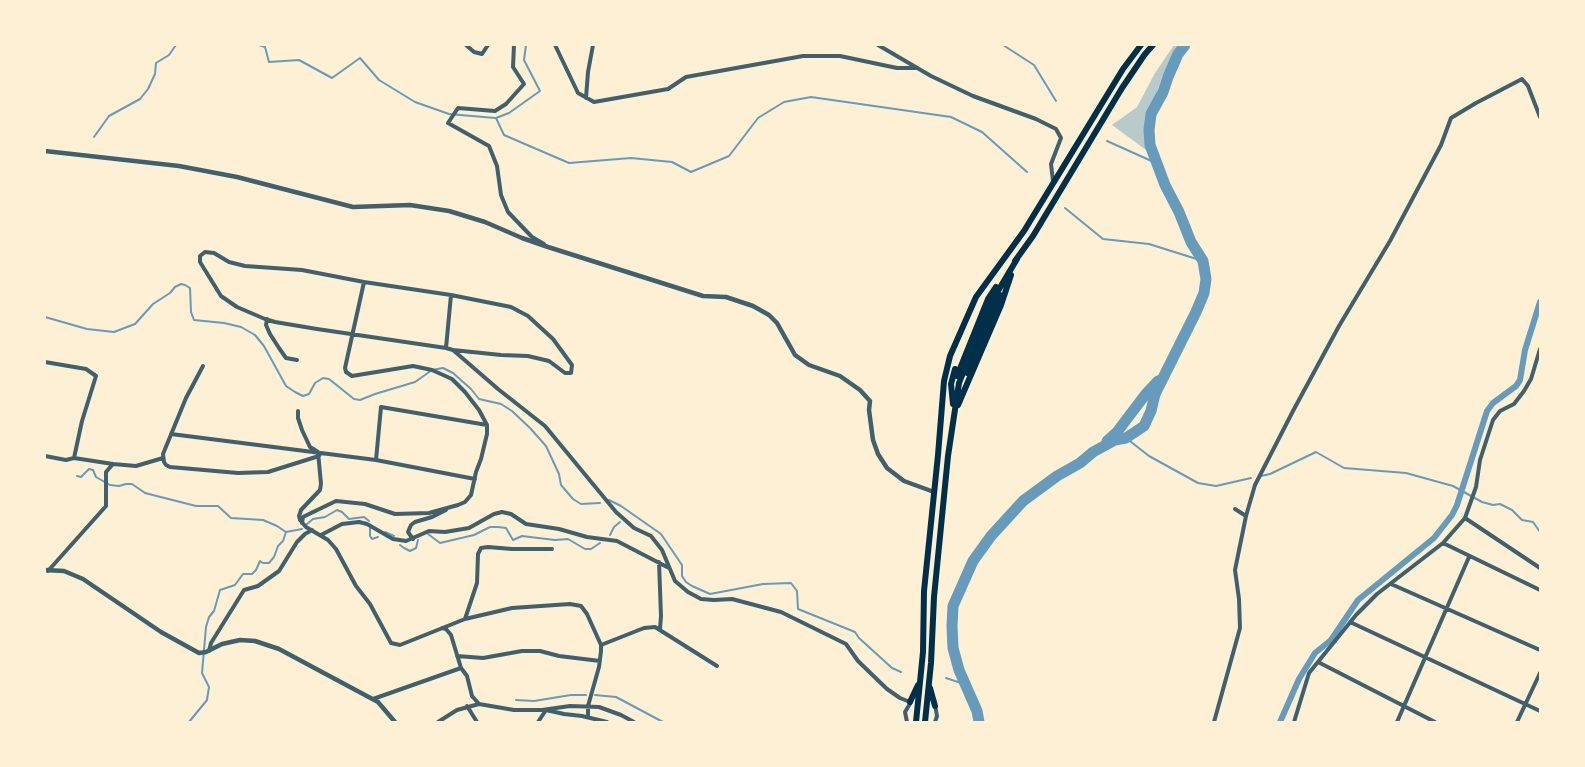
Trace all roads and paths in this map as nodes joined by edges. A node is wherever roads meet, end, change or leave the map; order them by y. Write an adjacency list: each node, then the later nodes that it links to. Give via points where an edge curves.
1 (466, 45): 2 (street, via 482,54)
2 (488, 45)
3 (514, 45): 14 (street, via 514,67 524,84 495,111 458,108 448,124 489,146 498,166 501,195 508,212 532,237)
4 (555, 45): 10 (street, via 578,92)
5 (593, 45): 10 (street)
6 (878, 45): 9 (street)
7 (1141, 45): 13 (highway)
8 (1153, 45): 69 (highway, via 1122,88 992,301 965,365 954,415)
9 (915, 68): 10 (street, via 897,68 840,56 804,56 686,78 668,89 594,102); 13 (street, via 973,96 1056,129 1061,138 1051,164)
10 (586, 98)
11 (1540, 118): 38 (street, via 1528,86 1522,79 1451,118 1441,145 1390,241 1339,326 1255,484)
12 (45, 151): 14 (street, via 179,166 237,177 353,207 410,205 448,211)
13 (1053, 181): 35 (highway, via 1024,231 976,297 950,356 944,381)
14 (548, 247): 35 (street, via 703,296 726,297 769,315 795,354 810,365 840,376 870,401 873,440 887,468 904,481)
15 (364, 282): 16 (street); 17 (street, via 302,270 245,266 214,253 205,252 200,256 200,262 220,296); 18 (street)
16 (451, 295): 19 (street); 21 (street, via 511,307 528,316 553,339 572,365 571,373 565,373 549,361 528,356)
17 (267, 320): 18 (street); 22 (street, via 266,325 278,348 286,358)
18 (354, 334): 19 (street); 26 (street, via 345,368 349,375 413,366 446,375 457,383)
19 (446, 348): 21 (street)
20 (1540, 349): 39 (street, via 1524,391 1514,404 1500,411 1493,420)
21 (453, 350): 48 (street, via 545,426 616,512 634,528 651,536 662,550)
22 (297, 360)
23 (45, 362): 30 (street, via 86,369 96,376)
24 (203, 366): 27 (street)
25 (298, 411): 28 (street, via 302,430)
26 (487, 425): 32 (street, via 381,408); 34 (street)
27 (171, 434): 28 (street); 31 (street)
28 (318, 454): 31 (street, via 268,472 238,473 170,467); 32 (street); 40 (street, via 321,486 299,514)
29 (45, 456): 30 (street, via 66,460)
30 (74, 458): 33 (street)
31 (163, 458): 33 (street, via 136,466)
32 (376, 460): 34 (street)
33 (113, 464): 50 (street, via 106,472 106,506)
34 (475, 479): 36 (street, via 470,498)
35 (934, 492): 68 (highway, via 924,591)
36 (450, 507): 40 (street, via 429,513 395,514 364,504 336,500 303,517); 43 (street, via 411,525 408,532)
37 (1235, 509): 38 (street)
38 (1246, 516): 93 (street, via 1235,570 1240,628)
39 (1465, 518): 44 (street); 49 (street)
40 (302, 523): 41 (street)
41 (312, 530): 42 (street); 60 (street, via 297,542 278,570 258,586 244,590)
42 (320, 535): 43 (street, via 342,524 359,522 393,539); 56 (street, via 336,549 391,643 400,645)
43 (413, 539): 47 (street, via 429,531 469,528 502,512 526,524 616,541)
44 (1443, 543): 46 (street); 51 (street)
45 (552, 549): 54 (street, via 481,548 477,583)
46 (1469, 557): 52 (street); 53 (street)
47 (658, 562): 48 (street); 57 (street)
48 (669, 568): 73 (street, via 675,581 701,599 732,599 782,612 846,644 858,661 887,689)
49 (1540, 568)
50 (47, 570): 60 (street, via 64,571 83,579 161,632 199,653)
51 (1391, 584): 53 (street); 55 (street)
52 (1540, 590)
53 (1447, 609): 59 (street); 62 (street)
54 (465, 619): 56 (street); 58 (street, via 512,608 576,605 584,609)
55 (1350, 622): 62 (street); 64 (street)
56 (442, 628): 61 (street, via 449,631)
57 (660, 629): 58 (street, via 644,628); 65 (street)
58 (601, 645): 63 (street)
59 (1540, 650)
60 (209, 651): 71 (street, via 240,640 265,643)
61 (458, 656): 63 (street, via 483,658 540,651); 66 (street)
62 (1426, 658): 75 (street); 79 (street)
63 (600, 661): 77 (street)
64 (1318, 662): 79 (street); 94 (street, via 1309,673)
65 (717, 666)
66 (461, 668): 71 (street); 74 (street, via 467,676 472,696)
67 (1540, 673): 75 (street)
68 (920, 679): 70 (highway); 73 (highway)
69 (928, 684): 72 (highway); 78 (highway)
70 (918, 698): 72 (street); 73 (street); 90 (highway)
71 (373, 699): 83 (street)
72 (927, 699): 78 (street); 91 (highway)
73 (910, 702): 89 (street, via 905,712)
74 (479, 704): 76 (street); 80 (street, via 514,710)
75 (1526, 704): 81 (street); 97 (street)
76 (467, 706): 84 (street); 85 (street)
77 (588, 706): 80 (street); 82 (street); 88 (street)
78 (935, 706): 92 (street)
79 (1405, 706): 95 (street); 96 (street)
80 (546, 710): 82 (street); 86 (street)
81 (1540, 710)
82 (588, 717): 87 (street)
83 (395, 722)
84 (438, 722)
85 (477, 722)
86 (538, 722)
87 (606, 722)
88 (634, 722)
89 (907, 722)
90 (916, 722)
91 (925, 722)
92 (935, 722)
93 (1214, 722)
94 (1294, 722)
95 (1397, 722)
96 (1435, 722)
97 (1516, 722)

